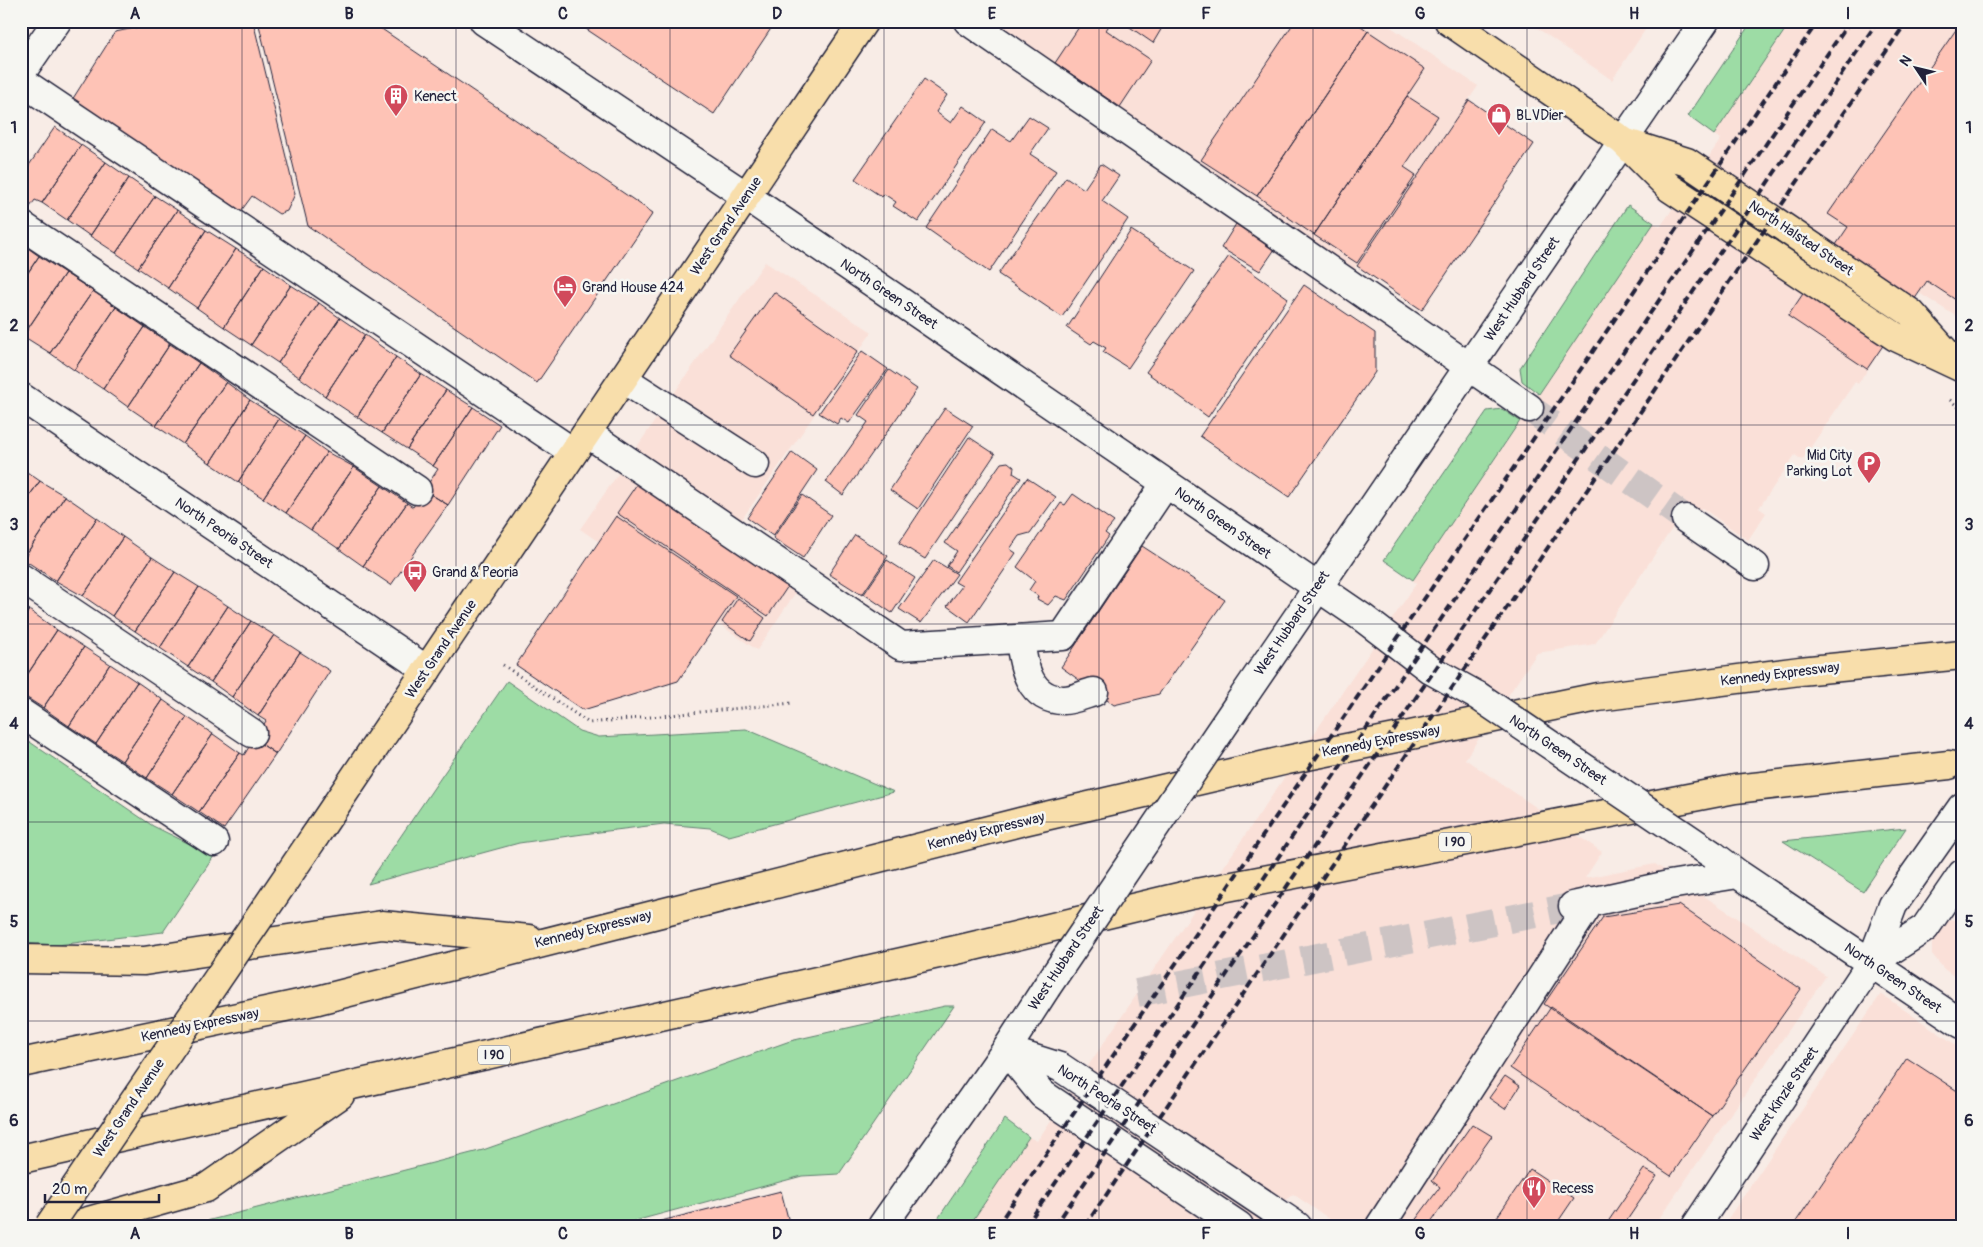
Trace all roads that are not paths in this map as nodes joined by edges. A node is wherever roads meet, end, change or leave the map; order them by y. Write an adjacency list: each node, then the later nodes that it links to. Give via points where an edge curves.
1 (57, 21): 7 (street)
2 (484, 21): 10 (street, North Green Street)
3 (864, 21): 10 (main road, West Grand Avenue)
4 (968, 21): 12 (street)
5 (1449, 21): 9 (main road, North Halsted Street)
6 (1705, 21): 9 (street, West Hubbard Street)
7 (21, 73)
8 (21, 81): 17 (street)
9 (1623, 141): 12 (street, West Hubbard Street); 13 (main road, North Halsted Street, via 1687,162 1911,313)
10 (746, 196): 14 (main road, West Grand Avenue); 19 (street, North Green Street)
11 (21, 225): 20 (street)
12 (1469, 366): 16 (street); 24 (street, West Hubbard Street)
13 (1960, 367)
14 (623, 379): 17 (main road, West Grand Avenue); 18 (street)
15 (21, 397): 27 (street, North Peoria Street)
16 (1529, 408)
17 (580, 442): 25 (street, via 901,646); 27 (main road, West Grand Avenue)
18 (755, 464)
19 (1166, 484): 24 (street, North Green Street); 25 (street, via 1063,636)
20 (417, 490)
21 (1686, 519): 22 (street)
22 (1755, 566)
23 (21, 578): 30 (street)
24 (1316, 586): 34 (street, North Green Street, bridge, via 1431,670 1478,696); 42 (street, West Hubbard Street, bridge)
25 (1020, 639): 28 (street, via 1023,667 1030,682 1045,696 1064,700)
26 (1962, 656): 38 (main road, Kennedy Expressway, via 1800,671 1598,697 1277,762 1024,821)
27 (427, 670): 46 (main road, West Grand Avenue, bridge)
28 (1094, 692)
29 (21, 713): 33 (street)
30 (252, 733)
31 (1949, 765): 44 (main road, I 90, via 1735,789 1211,890)
32 (1962, 807): 40 (street, West Kinzie Street, via 1893,905)
33 (214, 842)
34 (1738, 874): 36 (street); 40 (street, North Green Street)
35 (1962, 874): 40 (street, West Kinzie Street, via 1925,928)
36 (1591, 901): 37 (street); 51 (street)
37 (1565, 908)
38 (548, 940): 39 (main road, via 382,926 144,961); 43 (main road, Kennedy Expressway, via 318,1000)
39 (21, 959)
40 (1871, 963): 41 (street, North Green Street); 52 (street, West Kinzie Street)
41 (1962, 1024)
42 (1006, 1050): 48 (street, West Hubbard Street); 49 (street, via 1042,1094); 50 (street, North Peoria Street, via 1060,1067)
43 (21, 1063)
44 (352, 1087): 45 (main road, I 90); 47 (main road, via 206,1188)
45 (21, 1159)
46 (48, 1226)
47 (71, 1226)
48 (882, 1226)
49 (1239, 1226)
50 (1297, 1226)
51 (1380, 1226)
52 (1696, 1226)

